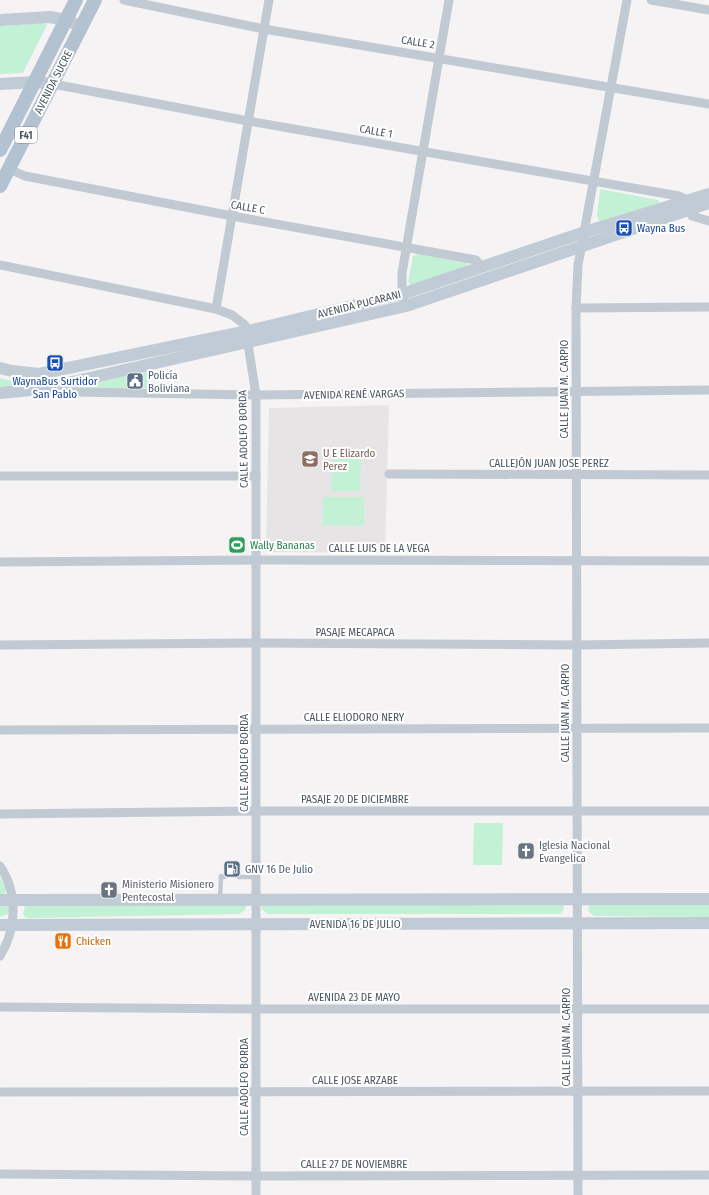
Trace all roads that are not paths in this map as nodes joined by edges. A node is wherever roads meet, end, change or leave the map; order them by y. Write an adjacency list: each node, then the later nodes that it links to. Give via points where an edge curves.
1 (76, 0): 10 (main road, AVENIDA SUCRE / F41)
2 (124, 0): 12 (street, CALLE 2)
3 (269, 0): 12 (street)
4 (449, 0): 13 (street)
5 (627, 0): 17 (street, CALLE JUAN M. CARPIO)
6 (651, 0): 8 (street)
7 (89, 2): 11 (main road, AVENIDA SUCRE / F41)
8 (709, 10)
9 (0, 20): 10 (main road, via 50,17)
10 (66, 20): 11 (main road); 14 (main road, AVENIDA SUCRE / F41)
11 (82, 27): 16 (main road, AVENIDA SUCRE / F41)
12 (264, 29): 13 (street, CALLE 2); 19 (street)
13 (439, 57): 17 (street, CALLE 2); 21 (street)
14 (35, 82): 15 (main road); 16 (main road); 20 (main road, AVENIDA SUCRE / F41)
15 (0, 84)
16 (52, 84): 19 (street, CALLE 1); 22 (main road, AVENIDA SUCRE / F41)
17 (612, 87): 18 (street, CALLE 2); 23 (street, CALLE JUAN M. CARPIO)
18 (709, 104)
19 (248, 121): 21 (street, CALLE 1); 28 (street)
20 (0, 150)
21 (423, 152): 23 (street, CALLE 1); 32 (street)
22 (9, 169): 24 (main road, AVENIDA SUCRE / F41); 28 (street, CALLE C, via 25,176)
23 (594, 183): 27 (street, CALLE 1, via 679,196); 30 (street, CALLE JUAN M. CARPIO)
24 (0, 186)
25 (709, 194): 27 (main road, AVENIDA PUCARANI)
26 (709, 203): 27 (main road, AVENIDA PUCARANI)
27 (687, 206): 29 (street, CALLE 1, via 690,214 696,219); 30 (main road, AVENIDA PUCARANI); 31 (main road, AVENIDA PUCARANI)
28 (232, 216): 32 (street, CALLE C); 39 (street)
29 (709, 220)
30 (585, 232): 31 (street, CALLE JUAN M. CARPIO); 34 (main road, AVENIDA PUCARANI)
31 (582, 245): 36 (main road, AVENIDA PUCARANI); 38 (street, CALLE JUAN M. CARPIO, via 578,265)
32 (406, 246): 34 (street, CALLE C, via 476,260); 35 (street)
33 (0, 265): 39 (street)
34 (482, 267): 35 (main road, AVENIDA PUCARANI)
35 (402, 294): 36 (street); 40 (main road, AVENIDA PUCARANI)
36 (406, 306): 40 (main road, AVENIDA PUCARANI)
37 (709, 307): 38 (street)
38 (576, 308): 45 (street, CALLE JUAN M. CARPIO)
39 (216, 309): 40 (street, via 241,320)
40 (248, 336): 42 (main road, AVENIDA PUCARANI); 43 (main road, AVENIDA PUCARANI); 47 (street, CALLE ADOLFO BORDA)
41 (0, 368): 42 (main road, AVENIDA PUCARANI)
42 (39, 374): 43 (main road)
43 (40, 389): 46 (main road, AVENIDA RENÉ VARGAS); 47 (street, AVENIDA RENÉ VARGAS)
44 (709, 390): 45 (street, AVENIDA RENÉ VARGAS)
45 (575, 392): 47 (street, AVENIDA RENÉ VARGAS); 50 (street, CALLE JUAN M. CARPIO)
46 (0, 393)
47 (256, 396): 52 (street, CALLE ADOLFO BORDA)
48 (389, 474): 50 (street, CALLEJÓN JUAN JOSE PEREZ)
49 (709, 474): 50 (street, CALLEJÓN JUAN JOSE PEREZ)
50 (576, 475): 56 (street, CALLE JUAN M. CARPIO)
51 (0, 476): 52 (street)
52 (256, 476): 53 (street, CALLE ADOLFO BORDA)
53 (256, 560): 55 (street, CALLE LUIS DE LA VEGA); 56 (street, CALLE LUIS DE LA VEGA); 57 (street, CALLE ADOLFO BORDA)
54 (709, 561): 56 (street, CALLE LUIS DE LA VEGA)
55 (0, 562)
56 (577, 562): 59 (street, CALLE JUAN M. CARPIO)
57 (255, 643): 59 (street, PASAJE MECAPACA); 60 (street, PASAJE MECAPACA); 63 (street, CALLE ADOLFO BORDA)
58 (709, 643): 59 (street, PASAJE MECAPACA)
59 (578, 645): 61 (street, CALLE JUAN M. CARPIO)
60 (0, 646)
61 (576, 728): 62 (street, CALLE ELIODORO NERY); 63 (street, CALLE ELIODORO NERY); 66 (street, CALLE JUAN M. CARPIO)
62 (709, 728)
63 (255, 729): 64 (street, CALLE ELIODORO NERY); 65 (street, CALLE ADOLFO BORDA)
64 (0, 730)
65 (256, 811): 66 (street, PASAJE 20 DE DICIEMBRE); 68 (street, PASAJE 20 DE DICIEMBRE); 72 (street, CALLE ADOLFO BORDA)
66 (577, 811): 67 (street, PASAJE 20 DE DICIEMBRE); 73 (street, CALLE JUAN M. CARPIO)
67 (709, 811)
68 (0, 814)
69 (0, 866): 76 (street)
70 (224, 877): 77 (lane, via 221,876)
71 (239, 877): 72 (lane)
72 (256, 877): 78 (street, CALLE ADOLFO BORDA)
73 (578, 899): 74 (main road); 78 (main road); 80 (street, CALLE JUAN M. CARPIO)
74 (709, 899)
75 (0, 900): 76 (main road)
76 (13, 900): 77 (main road); 83 (street)
77 (220, 900): 78 (main road)
78 (256, 900): 81 (street, CALLE ADOLFO BORDA)
79 (709, 923): 80 (main road, AVENIDA 16 DE JULIO)
80 (578, 924): 81 (main road, AVENIDA 16 DE JULIO); 87 (street, CALLE JUAN M. CARPIO)
81 (256, 925): 83 (main road, AVENIDA 16 DE JULIO); 86 (street, CALLE ADOLFO BORDA)
82 (0, 926): 83 (main road, AVENIDA 16 DE JULIO)
83 (13, 926): 84 (street)
84 (0, 956)
85 (0, 1007): 86 (street, AVENIDA 23 DE MAYO)
86 (256, 1009): 87 (street, AVENIDA 23 DE MAYO); 91 (street, CALLE ADOLFO BORDA)
87 (578, 1009): 88 (street, AVENIDA 23 DE MAYO); 92 (street, CALLE JUAN M. CARPIO)
88 (709, 1009)
89 (709, 1091): 92 (street, CALLE JOSE ARZABE)
90 (0, 1092): 91 (street, CALLE JOSE ARZABE)
91 (256, 1092): 92 (street, CALLE JOSE ARZABE); 96 (street, CALLE ADOLFO BORDA)
92 (578, 1092): 94 (street, CALLE JUAN M. CARPIO)
93 (0, 1174): 96 (street, CALLE 27 DE NOVIEMBRE)
94 (578, 1175): 95 (street, CALLE 27 DE NOVIEMBRE); 96 (street, CALLE 27 DE NOVIEMBRE); 98 (street, CALLE JUAN M. CARPIO)
95 (709, 1175)
96 (256, 1176): 97 (street, CALLE ADOLFO BORDA)
97 (256, 1195)
98 (578, 1195)

